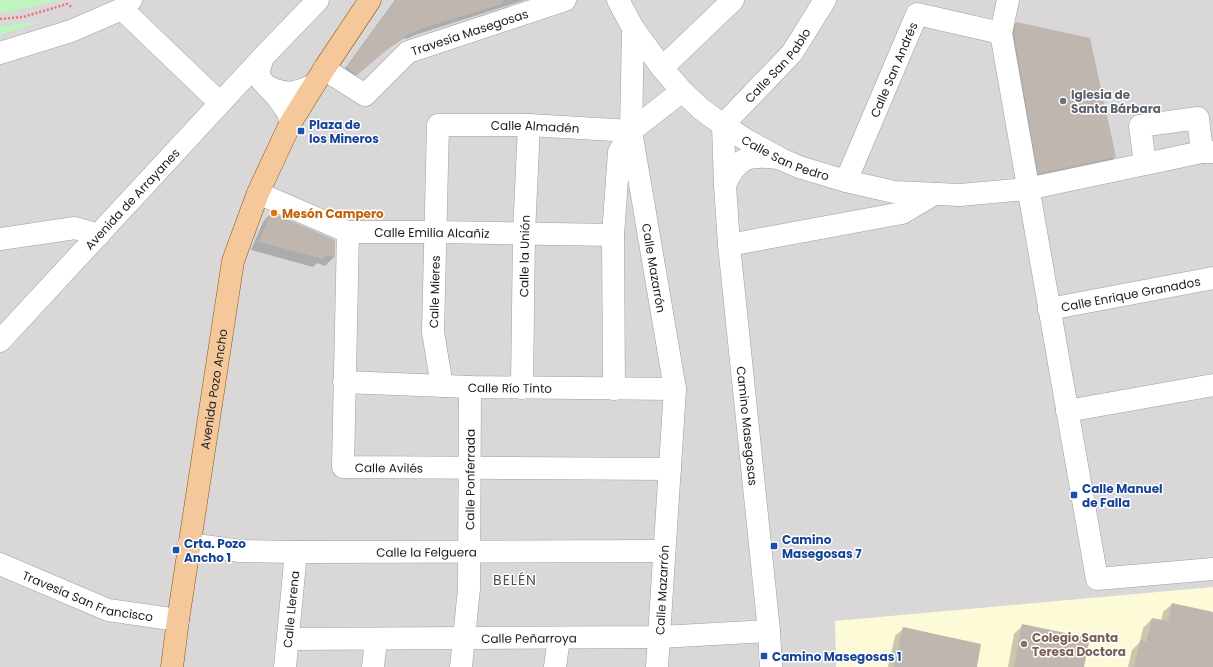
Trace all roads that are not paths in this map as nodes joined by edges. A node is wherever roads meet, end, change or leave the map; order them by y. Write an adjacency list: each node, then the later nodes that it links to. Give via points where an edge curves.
1 (318, 0): 12 (street)
2 (370, 0): 14 (main road, Avenida Pozo Ancho)
3 (565, 0): 14 (street, Travesía Masegosas, via 408,52 365,95)
4 (618, 0): 9 (street, Calle San Pedro)
5 (733, 0): 13 (street)
6 (825, 0): 21 (street, Calle San Pablo, via 792,53)
7 (1008, 0): 10 (street)
8 (127, 5): 11 (street, via 71,31); 17 (street)
9 (633, 28): 13 (street, Calle San Pedro); 22 (street, Calle Mazarrón)
10 (1001, 33): 26 (street, Calle San Andrés, via 917,14); 28 (street)
11 (0, 53)
12 (263, 57): 15 (street, via 259,75); 17 (street, Avenida de Arrayanes)
13 (662, 68): 16 (street, Calle San Pedro)
14 (319, 77): 15 (street, via 300,91 286,93); 18 (main road, Avenida Pozo Ancho)
15 (268, 87): 18 (street)
16 (682, 91): 21 (street, Calle San Pedro); 22 (street)
17 (220, 103): 34 (street, Avenida de Arrayanes)
18 (292, 122): 29 (main road, Avenida Pozo Ancho)
19 (438, 125): 20 (street, Calle Almadén); 32 (street, Calle Mieres)
20 (529, 125): 22 (street, Calle Almadén); 33 (street, Calle la Unión)
21 (723, 125): 24 (street, Calle San Pedro); 27 (street, Camino Masegosas)
22 (632, 131): 35 (street, via 619,152); 47 (street, Calle Mazarrón)
23 (1207, 152): 25 (street, Calle San Pedro); 25 (street, Calle San Pedro, via 1198,118 1140,126)
24 (781, 159): 26 (street, Calle San Pedro); 27 (street, via 761,156 743,161 732,169)
25 (1145, 164): 28 (street, Calle San Pedro)
26 (846, 181): 30 (street, Calle San Pedro, via 894,192)
27 (725, 185): 37 (street, Camino Masegosas)
28 (1028, 189): 30 (street, Calle San Pedro, via 960,195); 39 (street)
29 (258, 194): 31 (street, Calle Emilia Alcañiz); 51 (main road, Avenida Pozo Ancho, via 233,261)
30 (934, 194): 37 (street, via 902,213)
31 (348, 232): 32 (street, Calle Emilia Alcañiz); 41 (street, Calle Avilés)
32 (436, 232): 33 (street, Calle Emilia Alcañiz); 43 (street, Calle Mieres, via 433,332)
33 (524, 234): 35 (street, Calle Emilia Alcañiz); 45 (street, Calle la Unión)
34 (99, 235): 36 (street, via 76,228); 40 (street, Avenida de Arrayanes)
35 (614, 236): 46 (street)
36 (0, 239)
37 (729, 245): 58 (street, Camino Masegosas)
38 (1213, 278): 39 (street, Calle Enrique Granados)
39 (1049, 309): 48 (street)
40 (0, 341)
41 (344, 382): 43 (street, Calle Río Tinto); 49 (street, Calle Avilés, via 343,467)
42 (1213, 385): 48 (street)
43 (442, 386): 44 (street, Calle Río Tinto)
44 (470, 387): 45 (street, Calle Río Tinto); 49 (street, Calle Ponferrada)
45 (522, 388): 46 (street, Calle Río Tinto)
46 (614, 389): 47 (street, Calle Río Tinto)
47 (675, 390): 50 (street, Calle Mazarrón)
48 (1067, 410): 56 (street, via 1097,579)
49 (470, 468): 50 (street, Calle Avilés); 52 (street, Calle Ponferrada)
50 (670, 469): 53 (street, Calle Mazarrón)
51 (189, 544): 54 (street, Calle la Felguera, via 240,551); 57 (main road, Avenida Pozo Ancho)
52 (469, 551): 53 (street, Calle la Felguera); 54 (street, Calle la Felguera); 60 (street, Calle Ponferrada, via 469,589)
53 (664, 551): 59 (street, Calle Mazarrón)
54 (296, 552): 62 (street, Calle Llerena)
55 (0, 564): 57 (street, Travesía San Francisco, via 108,610)
56 (1213, 569)
57 (178, 620): 64 (main road, Avenida Pozo Ancho)
58 (769, 631): 59 (street, Calle Peñarroya); 70 (street, Camino Masegosas)
59 (660, 637): 61 (street, Calle Peñarroya); 69 (street, Calle Mazarrón)
60 (464, 638): 61 (street, Calle Peñarroya); 63 (street, Calle Peñarroya); 67 (street, Calle Ponferrada)
61 (559, 638): 68 (street)
62 (288, 639): 63 (street, Calle Peñarroya); 65 (street, Calle Llerena)
63 (376, 639): 66 (street)
64 (172, 667)
65 (285, 667)
66 (373, 667)
67 (461, 667)
68 (555, 667)
69 (657, 667)
70 (772, 667)

